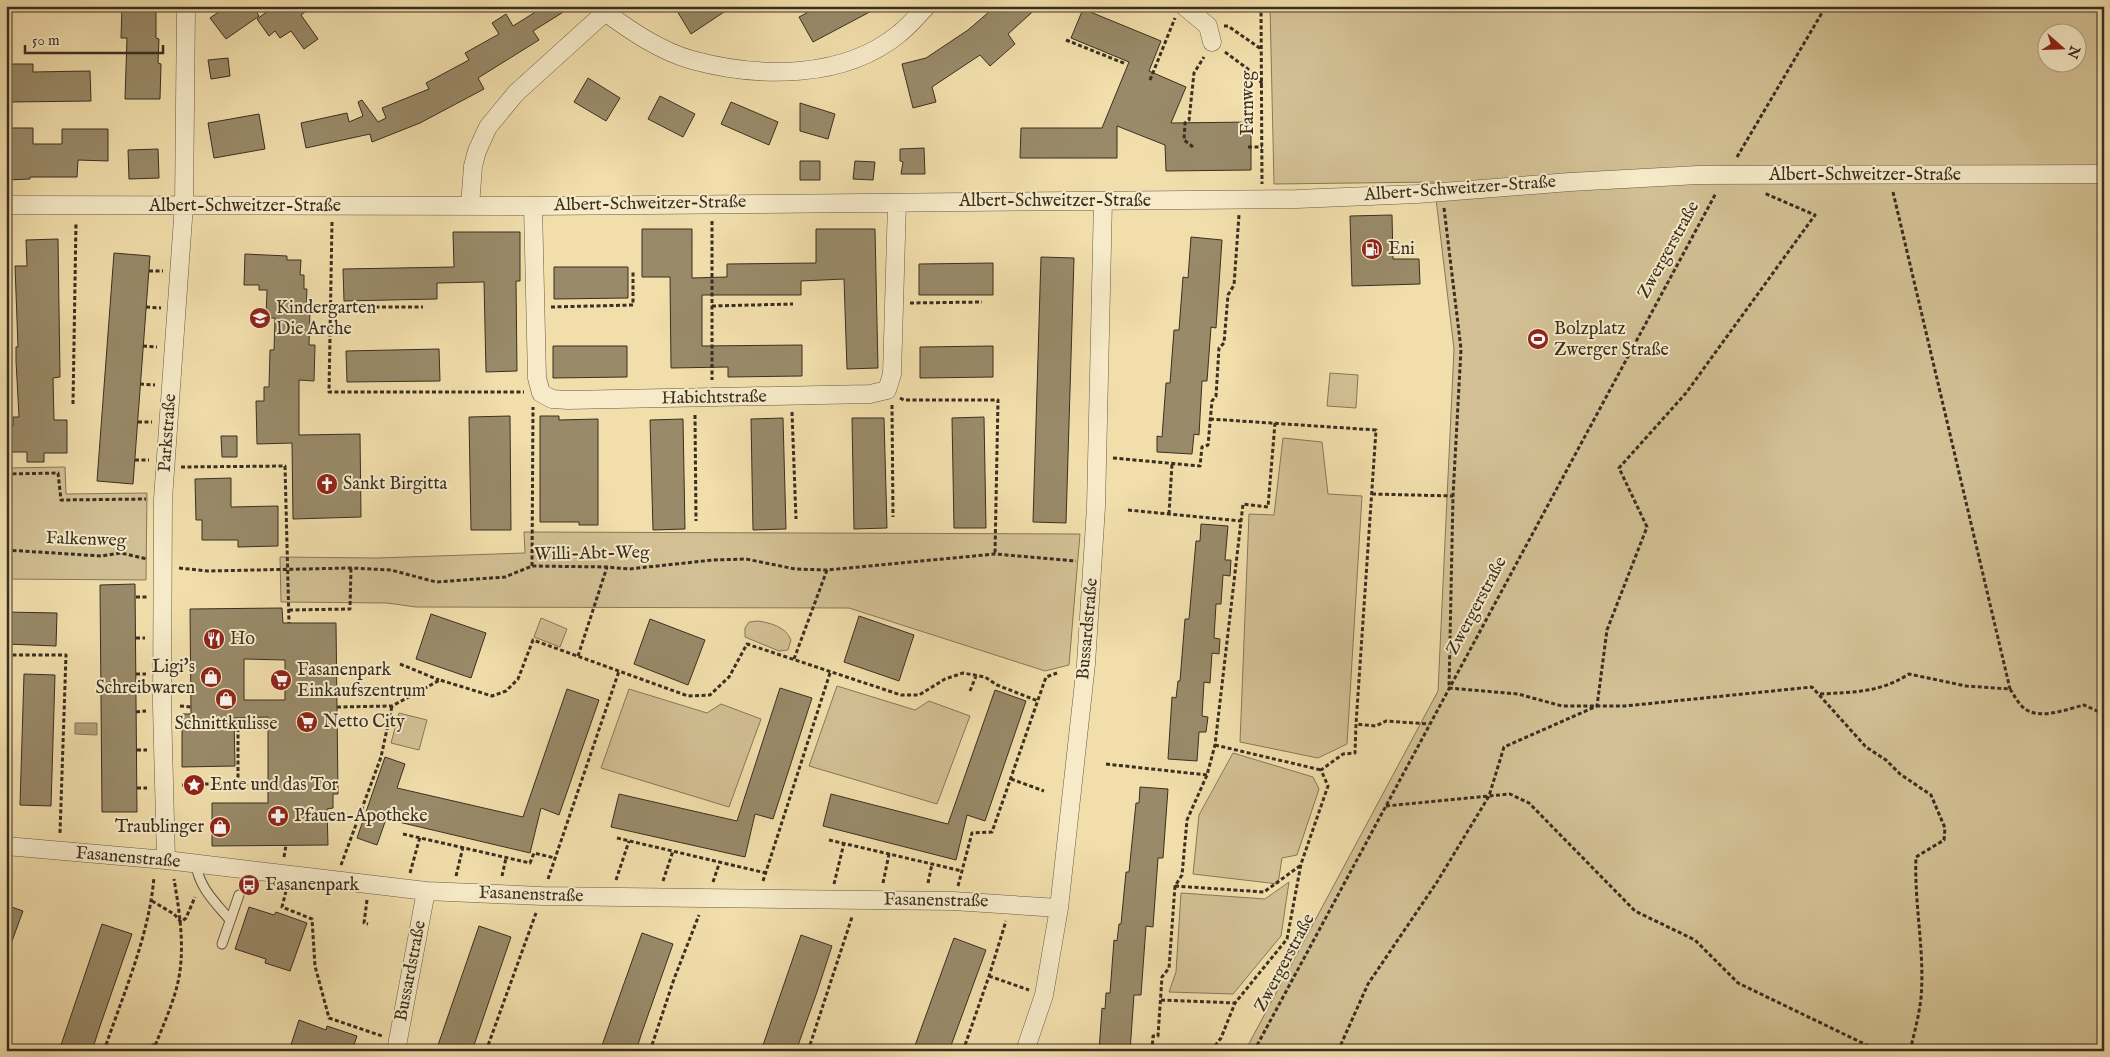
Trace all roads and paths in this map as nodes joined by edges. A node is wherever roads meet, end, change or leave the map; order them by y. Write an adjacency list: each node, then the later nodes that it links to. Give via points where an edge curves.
1 (186, 6): 25 (street, Parkstraße)
2 (927, 6): 5 (street, via 900,34 866,54 829,67 789,72 742,71 690,59 638,36)
3 (1261, 6): 9 (path, Farnweg)
4 (1826, 6): 18 (path, Zwergerstraße)
5 (608, 9): 26 (street, via 516,93 488,127 473,166)
6 (1180, 11): 7 (street); 11 (path)
7 (1210, 34): 9 (path, via 1228,26); 12 (path, via 1256,74); 15 (path, via 1194,73 1189,120 1185,123 1184,140)
8 (1066, 40): 10 (path)
9 (1261, 49): 12 (path, Farnweg)
10 (1126, 64)
11 (1150, 80)
12 (1262, 84): 14 (path, Farnweg)
13 (1248, 147): 14 (path)
14 (1262, 147): 21 (path, Farnweg)
15 (1193, 148)
16 (1889, 174): 17 (street, Albert-Schweitzer-Straße); 18 (street, Albert-Schweitzer-Straße); 81 (path)
17 (2104, 174)
18 (1726, 175): 19 (street, Albert-Schweitzer-Straße); 80 (path, Zwergerstraße)
19 (1441, 192): 21 (street, Albert-Schweitzer-Straße); 52 (path, via 1461,349)
20 (1763, 193): 86 (path, via 1815,215 1686,393 1619,468 1647,527 1607,630)
21 (1262, 200): 22 (street, Albert-Schweitzer-Straße)
22 (1103, 201): 23 (street, Albert-Schweitzer-Straße); 139 (street, Bussardstraße, via 1094,562)
23 (897, 202): 27 (street, Albert-Schweitzer-Straße); 34 (street)
24 (6, 205): 25 (street, Albert-Schweitzer-Straße)
25 (184, 205): 26 (street, Albert-Schweitzer-Straße); 49 (street, Parkstraße)
26 (470, 206): 27 (street, Albert-Schweitzer-Straße)
27 (533, 206): 39 (street)
28 (712, 221): 36 (path)
29 (76, 222): 44 (path)
30 (332, 224): 37 (path)
31 (1238, 228): 45 (path, via 1234,285 1228,295 1224,343 1219,348 1216,396 1212,401)
32 (633, 271): 39 (path, via 633,305)
33 (982, 302): 34 (path)
34 (894, 303): 40 (street, via 892,374)
35 (793, 304): 36 (path)
36 (712, 306): 43 (path)
37 (330, 307): 38 (path); 41 (path, via 329,392)
38 (423, 307)
39 (535, 308): 41 (street, via 537,378)
40 (887, 390): 42 (street, Habichtstraße, via 870,394); 56 (path, via 893,406); 61 (path, via 904,400 998,400)
41 (541, 393): 43 (street, Habichtstraße, via 552,399 568,400); 64 (path, via 532,408)
42 (792, 396): 43 (street, Habichtstraße); 57 (path)
43 (703, 399): 58 (path)
44 (73, 404)
45 (1210, 419): 46 (path); 48 (path, via 1208,445 1202,447 1200,466)
46 (1275, 423): 51 (path, via 1376,430); 59 (path, via 1268,507 1243,504)
47 (1113, 458): 48 (path)
48 (1172, 464): 55 (path)
49 (166, 467): 53 (street, Parkstraße); 67 (path, via 285,466)
50 (6, 474): 53 (path, via 58,473 61,500)
51 (1372, 494): 52 (path); 90 (path)
52 (1453, 496): 80 (path)
53 (164, 499): 63 (street, Parkstraße)
54 (1128, 510): 55 (path)
55 (1169, 514): 59 (path)
56 (893, 517)
57 (796, 519)
58 (696, 521)
59 (1240, 521): 92 (path)
60 (6, 550): 63 (path, Falkenweg, via 101,556 121,553)
61 (994, 554): 62 (path, Willi-Abt-Weg); 68 (path, Willi-Abt-Weg)
62 (1082, 561)
63 (163, 566): 67 (path, Willi-Abt-Weg, via 208,571); 115 (street, Parkstraße)
64 (532, 566): 65 (path, Willi-Abt-Weg); 66 (path, Willi-Abt-Weg, via 505,576 436,582 391,570)
65 (607, 567): 68 (path, Willi-Abt-Weg, via 629,569 746,559 794,569); 72 (path)
66 (351, 568): 67 (path, Willi-Abt-Weg); 69 (path, via 350,609)
67 (288, 570): 69 (path)
68 (827, 570): 73 (path)
69 (289, 610): 70 (path)
70 (289, 623)
71 (6, 655): 111 (path, via 66,655)
72 (578, 656): 75 (path); 79 (path, via 533,640 518,679 506,690 492,696)
73 (794, 659): 75 (path, via 747,644 729,677 710,694 688,696); 76 (path)
74 (400, 664): 79 (path)
75 (619, 671): 114 (path)
76 (830, 673): 78 (path, via 901,695 919,695 945,678 963,673); 119 (path)
77 (1056, 674): 84 (path, via 1046,677)
78 (976, 676): 82 (path); 84 (path)
79 (440, 680): 85 (path)
80 (1449, 688): 86 (path, via 1518,694 1562,706); 91 (path, Zwergerstraße)
81 (2010, 689): 83 (path, via 1966,686 1909,674 1893,684 1869,692); 88 (path, via 2023,708 2034,713 2057,712 2084,705)
82 (970, 690)
83 (1819, 694): 86 (path, via 1812,686 1625,706); 163 (path, via 1866,747 1931,795 1945,828 1944,840 1916,857 1921,998)
84 (1038, 701): 96 (path)
85 (392, 706): 87 (path); 121 (path, via 381,757)
86 (1597, 706): 101 (path, via 1504,746)
87 (337, 707)
88 (2104, 714)
89 (238, 718): 98 (path)
90 (1356, 724): 91 (path, via 1376,726 1386,721); 94 (path, via 1355,753 1343,754)
91 (1429, 724): 102 (path, Zwergerstraße)
92 (1215, 745): 94 (path); 95 (path)
93 (1106, 764): 95 (path)
94 (1321, 770): 117 (path, via 1328,786)
95 (1207, 775): 123 (path, via 1187,820 1182,875)
96 (1011, 779): 100 (path); 118 (path, via 992,832 972,833)
97 (198, 784): 98 (path)
98 (238, 784): 99 (path)
99 (268, 784)
100 (1044, 791)
101 (1489, 796): 102 (path); 161 (path, via 1437,882 1368,984); 162 (path, via 1510,794 1529,803 1635,911 1696,940 1738,983)
102 (1385, 806): 160 (path, Zwergerstraße)
103 (403, 834): 104 (path)
104 (420, 837): 110 (path); 124 (path)
105 (617, 838): 106 (path)
106 (629, 840): 112 (path); 129 (path)
107 (829, 840): 108 (path)
108 (844, 843): 113 (path); 133 (path)
109 (6, 846): 111 (street, Fasanenstraße)
110 (463, 847): 114 (path, via 530,863 534,853); 126 (path)
111 (59, 851): 115 (street, Fasanenstraße)
112 (673, 851): 119 (path); 130 (path)
113 (889, 854): 118 (path); 135 (path)
114 (555, 858): 128 (path)
115 (166, 860): 116 (street, Fasanenstraße); 137 (path, via 154,873); 141 (path, via 173,875)
116 (196, 864): 120 (street, Fasanenstraße); 140 (lane, via 202,886)
117 (1301, 864): 123 (path, via 1264,892); 147 (path, via 1287,939)
118 (962, 871): 136 (path)
119 (766, 873): 132 (path)
120 (291, 876): 121 (street, Fasanenstraße); 149 (path, via 282,907 312,919 315,966 329,1018)
121 (335, 881): 122 (street, Fasanenstraße)
122 (369, 885): 124 (street, Fasanenstraße); 142 (path, via 364,923)
123 (1175, 886): 146 (path, via 1169,968 1162,977)
124 (406, 889): 125 (street, Fasanenstraße)
125 (426, 891): 126 (street, Fasanenstraße); 149 (street, Bussardstraße)
126 (452, 892): 128 (street, Fasanenstraße)
127 (239, 895): 140 (lane)
128 (542, 896): 129 (street, Fasanenstraße); 153 (path)
129 (610, 896): 130 (street, Fasanenstraße)
130 (657, 897): 131 (street, Fasanenstraße)
131 (705, 898): 132 (street, Fasanenstraße); 154 (path)
132 (758, 898): 133 (street, Fasanenstraße)
133 (830, 899): 134 (street, Fasanenstraße)
134 (857, 900): 135 (street, Fasanenstraße); 155 (path)
135 (878, 900): 136 (street, Fasanenstraße)
136 (953, 901): 138 (street, Fasanenstraße)
137 (152, 902): 141 (path, via 174,914); 150 (path, via 146,929)
138 (1011, 904): 139 (street, Fasanenstraße); 144 (path)
139 (1059, 908): 157 (street, Bussardstraße, via 1044,995)
140 (230, 920): 143 (lane)
141 (180, 922): 148 (path, via 179,978)
142 (368, 924)
143 (222, 944)
144 (990, 976): 145 (path); 156 (path)
145 (1018, 986)
146 (1161, 1000): 147 (path); 158 (path, via 1158,1036 1153,1036)
147 (1235, 1003): 159 (path, via 1221,1038)
148 (156, 1044): 151 (path); 152 (path)
149 (397, 1046)
150 (104, 1051)
151 (140, 1051)
152 (151, 1051)
153 (486, 1051)
154 (650, 1051)
155 (808, 1051)
156 (964, 1051)
157 (1025, 1051)
158 (1152, 1051)
159 (1211, 1051)
160 (1254, 1051)
161 (1338, 1051)
162 (1880, 1051)
163 (1910, 1051)

